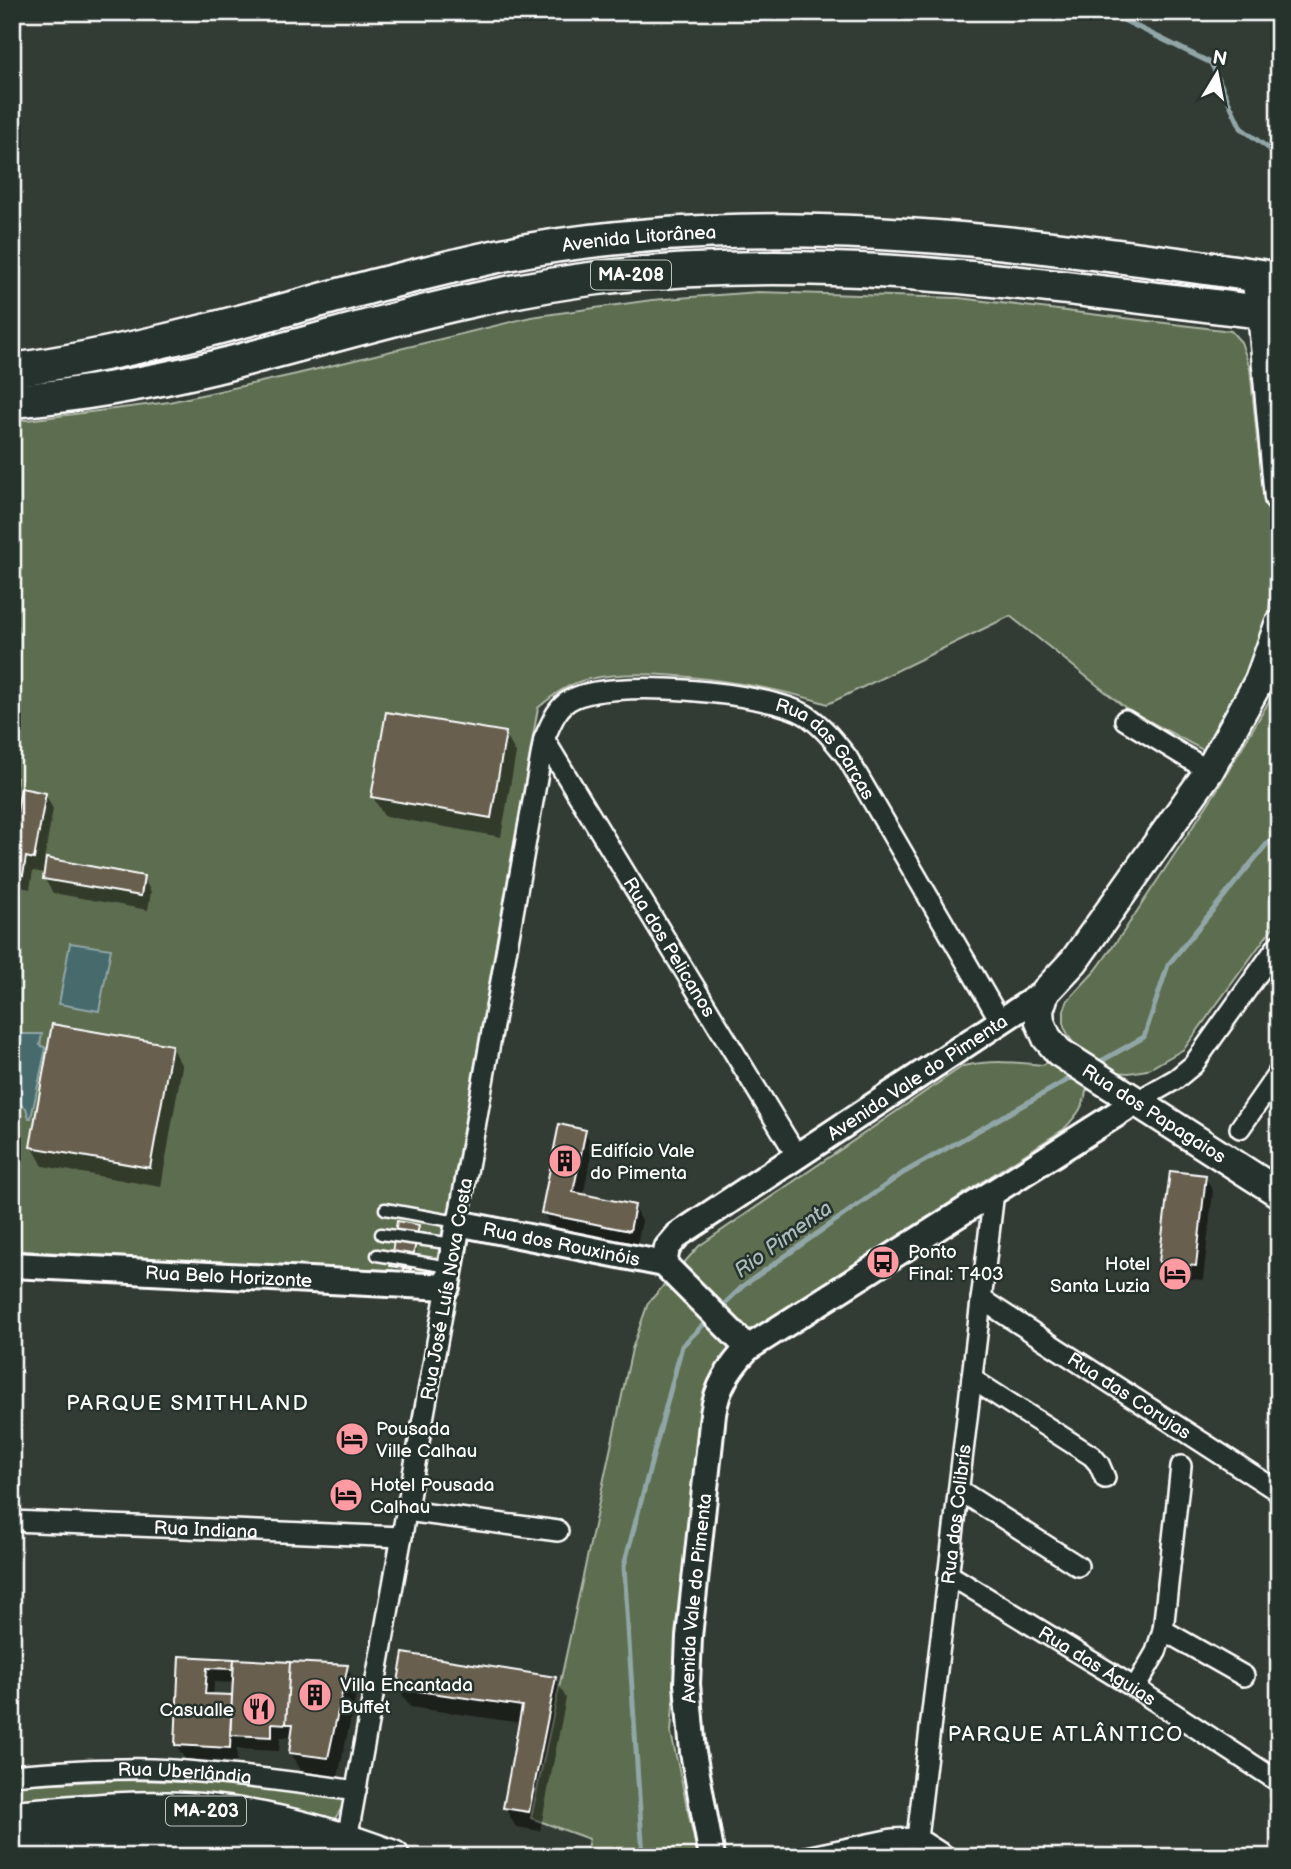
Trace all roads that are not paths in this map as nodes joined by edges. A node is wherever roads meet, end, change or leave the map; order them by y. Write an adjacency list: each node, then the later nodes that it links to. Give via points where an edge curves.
1 (1267, 277): 2 (main road); 3 (main road, Avenida Litorânea / MA-208, via 900,233 804,229 677,232 577,242 473,261)
2 (1270, 313): 6 (main road, Avenida Litorânea / MA-208, via 942,274 798,267 662,272 525,290 212,368); 8 (main road)
3 (133, 348): 4 (main road, Avenida Litorânea / MA-208); 6 (main road, via 113,360 65,372 63,385)
4 (12, 371): 5 (main road, via 19,380)
5 (12, 392)
6 (72, 394): 7 (main road, Avenida Litorânea / MA-208)
7 (12, 401)
8 (1279, 498)
9 (1279, 625): 12 (main road, via 1259,681)
10 (1125, 720): 12 (street)
11 (544, 739): 16 (street, Rua das Garças, via 555,714 569,700 591,691 633,687 787,706 805,715 820,725 847,757); 20 (street, Rua dos Pelicanos); 26 (street, Rua José Luís Nova Costa)
12 (1209, 771): 14 (main road, via 1074,961)
13 (1279, 944): 18 (street, Avenida Vale do Pimenta, via 1193,1065 1170,1083)
14 (1045, 992): 15 (main road); 16 (street)
15 (1040, 1021): 16 (street, Avenida Vale do Pimenta); 18 (main road, Rua dos Papagaios, via 1059,1052)
16 (1001, 1022): 20 (street, Avenida Vale do Pimenta)
17 (1279, 1072): 19 (street)
18 (1124, 1098): 21 (street, Avenida Vale do Pimenta); 22 (main road, Rua dos Papagaios)
19 (1240, 1128)
20 (797, 1156): 27 (street, Avenida Vale do Pimenta, via 678,1235 667,1248)
21 (994, 1192): 29 (street, Rua dos Colibrís); 30 (street, Avenida Vale do Pimenta)
22 (1279, 1193)
23 (385, 1209): 26 (lane)
24 (381, 1234): 26 (lane)
25 (377, 1255): 26 (lane)
26 (452, 1255): 27 (street, Rua dos Rouxinóis); 28 (street, Rua Belo Horizonte); 36 (street, Rua José Luís Nova Costa)
27 (664, 1264): 30 (street)
28 (12, 1265)
29 (981, 1299): 31 (street, Rua dos Colibrís); 35 (street, Rua das Corujas)
30 (740, 1341): 53 (street, Avenida Vale do Pimenta, via 715,1403 689,1637 688,1717)
31 (972, 1379): 33 (street, via 1092,1456); 34 (street, Rua dos Colibrís)
32 (1181, 1466): 42 (street)
33 (1105, 1478)
34 (959, 1490): 40 (street); 41 (street, Rua dos Colibrís)
35 (1279, 1492)
36 (406, 1511): 38 (street); 39 (street, Rua José Luís Nova Costa)
37 (12, 1521): 39 (street, Rua Indiana)
38 (558, 1531)
39 (402, 1536): 47 (street, Rua José Luís Nova Costa)
40 (1077, 1566)
41 (948, 1574): 44 (street, Rua das Águias); 48 (street, Rua dos Colibrís)
42 (1163, 1630): 43 (street); 44 (street)
43 (1244, 1676)
44 (1135, 1688): 46 (street, Rua das Águias)
45 (12, 1775): 47 (street, Rua Uberlândia, via 151,1769)
46 (1279, 1782)
47 (356, 1791): 49 (street, Rua José Luís Nova Costa)
48 (917, 1838): 54 (street); 55 (street)
49 (347, 1839): 50 (main road, MA-203, via 198,1810 97,1811); 52 (main road, MA-203)
50 (17, 1840): 51 (main road, MA-203, via 99,1845 170,1837)
51 (305, 1857)
52 (393, 1857)
53 (712, 1857)
54 (806, 1857)
55 (947, 1857)

